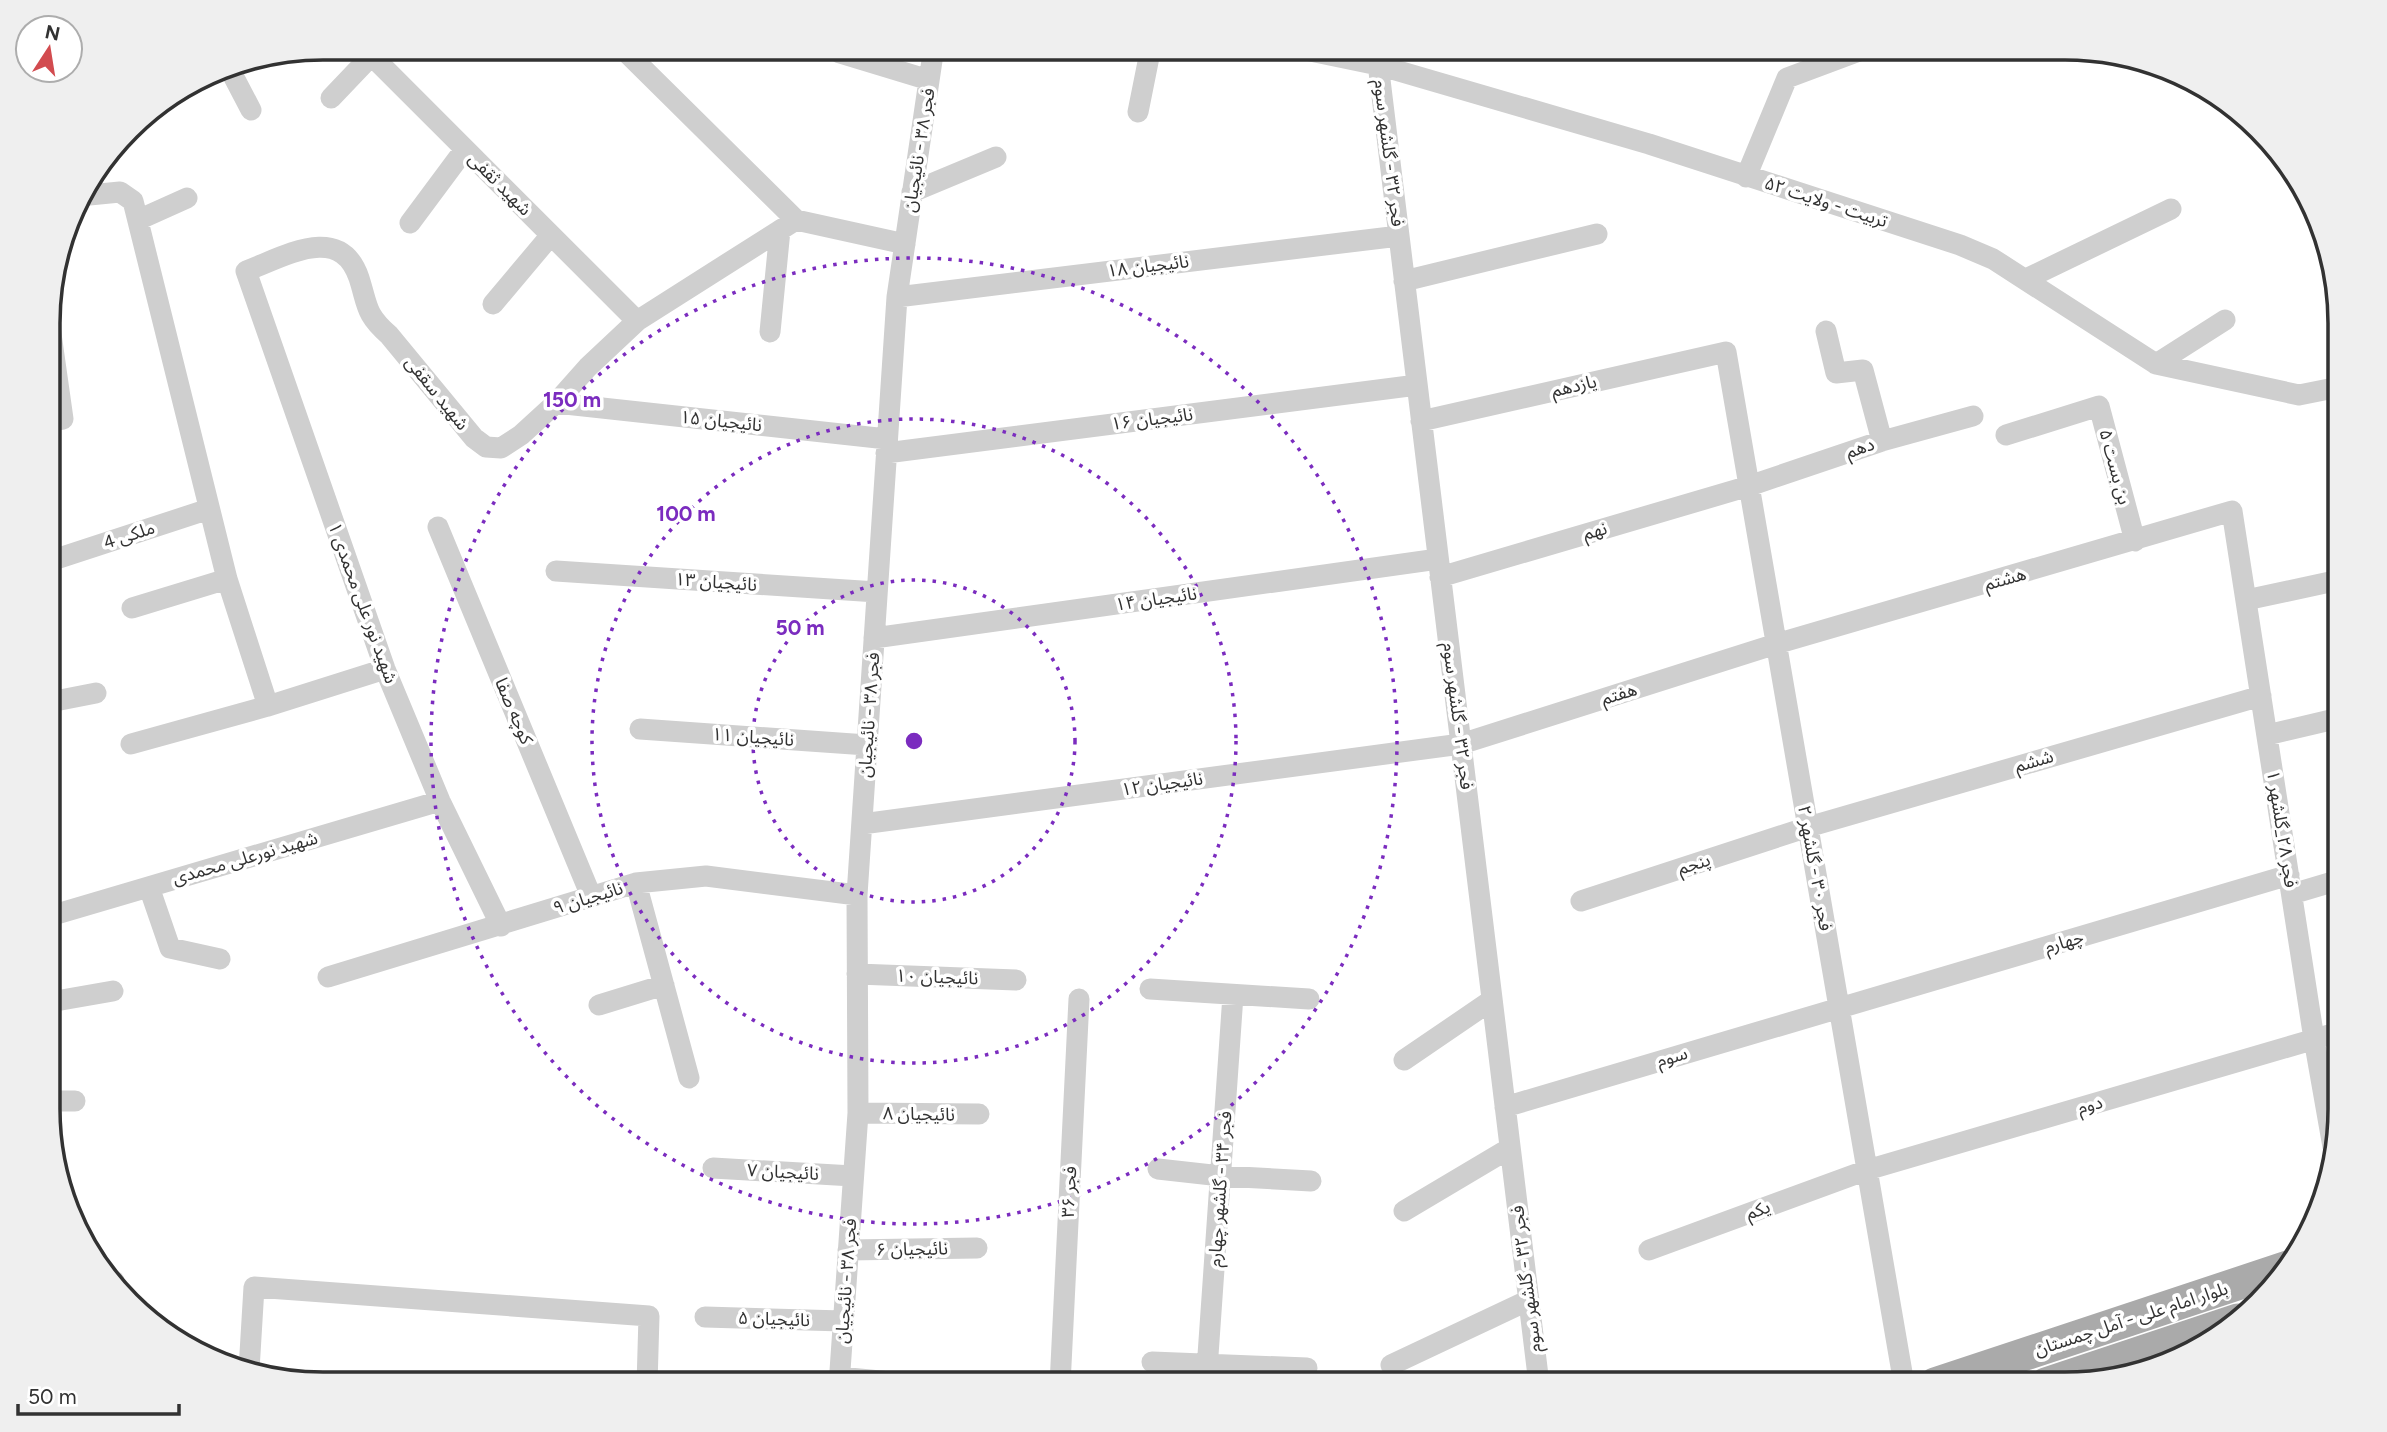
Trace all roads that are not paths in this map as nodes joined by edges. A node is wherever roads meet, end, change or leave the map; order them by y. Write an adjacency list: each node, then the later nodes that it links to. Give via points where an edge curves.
1 (361, 60): 12 (street)
2 (375, 60): 15 (street, شهید ثقفی)
3 (633, 60): 24 (street)
4 (863, 60): 11 (street)
5 (932, 60): 11 (street, فجر ۳۸ - نائیجیان)
6 (1148, 60): 14 (street)
7 (1377, 60): 27 (street, فجر ۳۲ - گلشهر سوم)
8 (1389, 60): 17 (street, تربیت - ولایت ۵۲)
9 (1835, 60): 17 (street, via 1787,78)
10 (233, 75): 13 (street)
11 (929, 80): 18 (street, فجر ۳۸ - نائیجیان)
12 (331, 98)
13 (251, 110)
14 (1138, 112)
15 (465, 149): 23 (street); 26 (street, شهید ثقفی)
16 (996, 157): 18 (street)
17 (1746, 177): 30 (street, تربیت - ولایت ۵۲, via 1960,245)
18 (912, 192): 28 (street, فجر ۳۸ - نائیجیان)
19 (93, 195): 22 (street, via 120,192 133,201)
20 (187, 198): 22 (street)
21 (2171, 209): 30 (street)
22 (138, 220): 49 (street)
23 (410, 223)
24 (788, 225): 28 (street); 35 (street, شهید سقفی); 37 (street)
25 (1597, 234): 31 (street)
26 (551, 235): 33 (street); 35 (street, شهید ثقفی)
27 (1399, 236): 31 (street, فجر ۳۲ - گلشهر سوم); 32 (street, نائیجیان ۱۸)
28 (905, 244): 32 (street, فجر ۳۸ - نائیجیان)
29 (246, 271): 42 (street, شهید سقفی, via 316,245 333,247 349,260 376,323 486,447 501,448 522,435); 63 (street, شهید نور علی محمدی ۱)
30 (2025, 279): 39 (street, تربیت - ولایت ۵۲)
31 (1404, 281): 40 (street, فجر ۳۲ - گلشهر سوم)
32 (897, 297): 47 (street, فجر ۳۸ - نائیجیان)
33 (493, 304)
34 (2225, 320): 39 (street)
35 (637, 321): 42 (street, شهید سقفی)
36 (1826, 331): 46 (street, via 1836,373 1863,370)
37 (770, 332)
38 (1726, 352): 44 (street, یازدهم); 48 (street, فجر ۳۰ - گلشهر ۲)
39 (2156, 364): 41 (street, تربیت - ولایت ۵۲, via 2299,395)
40 (1417, 385): 44 (street, فجر ۳۲ - گلشهر سوم); 47 (street, نائیجیان ۱۶)
41 (2328, 389)
42 (556, 403): 47 (street, نائیجیان ۱۵)
43 (1973, 416): 46 (street, دهم)
44 (1421, 421): 54 (street, فجر ۳۲ - گلشهر سوم)
45 (2006, 435): 52 (street, بن بست ۵, via 2099,406)
46 (1882, 441): 48 (street, دهم)
47 (887, 446): 58 (street, فجر ۳۸ - نائیجیان)
48 (1749, 486): 54 (street, نهم); 62 (street, فجر ۳۰ - گلشهر ۲)
49 (209, 509): 53 (street, ملکی 4); 56 (street)
50 (2232, 511): 52 (street, هشتم); 59 (street, فجر ۲۸_گلشهر ۱)
51 (438, 527): 82 (street, کوچه صفا)
52 (2135, 541): 62 (street, هشتم)
53 (60, 558)
54 (1439, 568): 61 (street, نائیجیان ۱۴); 72 (street, فجر ۳۲ - گلشهر سوم)
55 (556, 571): 58 (street, نائیجیان ۱۳)
56 (227, 579): 60 (street); 67 (street)
57 (2328, 582): 59 (street)
58 (877, 592): 61 (street, فجر ۳۸ - نائیجیان)
59 (2246, 600): 65 (street, فجر ۲۸_گلشهر ۱)
60 (132, 608)
61 (874, 638): 73 (street, فجر ۳۸ - نائیجیان)
62 (1776, 645): 72 (street, هفتم); 76 (street, فجر ۳۰ - گلشهر ۲)
63 (385, 669): 67 (street); 74 (street, شهید نور علی محمدی ۱)
64 (96, 693): 66 (street)
65 (2261, 696): 70 (street, فجر ۲۸_گلشهر ۱); 76 (street, ششم)
66 (60, 700)
67 (268, 706): 71 (street)
68 (2328, 721): 70 (street)
69 (640, 729): 73 (street, نائیجیان ۱۱)
70 (2267, 735): 79 (street, فجر ۲۸_گلشهر ۱)
71 (131, 744)
72 (1461, 744): 75 (street, نائیجیان ۱۲); 97 (street, فجر ۳۲ - گلشهر سوم)
73 (867, 745): 75 (street, فجر ۳۸ - نائیجیان)
74 (440, 801): 80 (street, شهید نورعلی محمدی); 85 (street, شهید نور علی محمدی ۱)
75 (862, 824): 81 (street, فجر ۳۸ - نائیجیان)
76 (1808, 827): 83 (street, پنجم); 99 (street, فجر ۳۰ - گلشهر ۲)
77 (2328, 881): 79 (street, چهارم)
78 (636, 883): 81 (street, نائیجیان ۹, via 706,876); 82 (street, نائیجیان ۹); 90 (street)
79 (2290, 885): 99 (street, چهارم); 101 (street, فجر ۲۸_گلشهر ۱)
80 (149, 887): 84 (street, شهید نورعلی محمدی); 86 (street, via 170,948)
81 (857, 895): 87 (street, فجر ۳۸ - نائیجیان)
82 (591, 896): 85 (street, نائیجیان ۹)
83 (1581, 901)
84 (60, 913)
85 (501, 926): 88 (street, نائیجیان ۹)
86 (220, 959)
87 (857, 974): 89 (street, نائیجیان ۱۰); 107 (street, فجر ۳۸ - نائیجیان)
88 (328, 977)
89 (1016, 979)
90 (664, 985): 98 (street); 103 (street)
91 (1150, 989): 93 (street)
92 (113, 991): 96 (street)
93 (1233, 995): 95 (street); 115 (street, فجر ۳۴ - گلشهر چهارم)
94 (1079, 999): 134 (street, فجر ۳۶)
95 (1309, 999)
96 (60, 1000)
97 (1492, 1000): 102 (street); 106 (street, فجر ۳۲ - گلشهر سوم)
98 (599, 1005)
99 (1839, 1008): 106 (street, سوم); 113 (street, فجر ۳۰ - گلشهر ۲)
100 (2328, 1035): 101 (street, دوم)
101 (2314, 1039): 109 (street, فجر ۲۸_گلشهر ۱); 113 (street, دوم)
102 (1404, 1060)
103 (689, 1078)
104 (60, 1101): 105 (street)
105 (75, 1101)
106 (1505, 1107): 110 (street, فجر ۳۲ - گلشهر سوم)
107 (858, 1113): 108 (street, نائیجیان ۸); 114 (street, فجر ۳۸ - نائیجیان)
108 (979, 1114)
109 (2328, 1116)
110 (1510, 1149): 117 (street); 122 (street, فجر ۳۲ - گلشهر سوم)
111 (713, 1168): 114 (street, نائیجیان ۷)
112 (1158, 1169): 115 (street)
113 (1867, 1170): 120 (street, یکم); 139 (street, فجر ۳۰ - گلشهر ۲)
114 (853, 1176): 119 (street, فجر ۳۸ - نائیجیان)
115 (1221, 1176): 116 (street); 136 (street, فجر ۳۴ - گلشهر چهارم)
116 (1311, 1181)
117 (1404, 1211)
118 (977, 1248): 119 (street, نائیجیان ۶)
119 (848, 1250): 124 (street, فجر ۳۸ - نائیجیان)
120 (1649, 1250)
121 (2271, 1273): 140 (main road, بلوار امام علی - آمل چمستان)
122 (1529, 1300): 129 (street); 138 (street, فجر ۳۲ - گلشهر سوم)
123 (705, 1317): 124 (street, نائیجیان ۵)
124 (843, 1321): 133 (street, فجر ۳۸ - نائیجیان)
125 (2188, 1341): 126 (main road)
126 (2158, 1354): 131 (main road)
127 (1152, 1362): 135 (street)
128 (249, 1363): 132 (street, via 254,1287 649,1316)
129 (1391, 1365)
130 (1307, 1368): 137 (street)
131 (2098, 1370)
132 (647, 1373)
133 (840, 1373)
134 (1061, 1373)
135 (1199, 1373)
136 (1207, 1373)
137 (1236, 1373)
138 (1538, 1373)
139 (1902, 1373)
140 (1969, 1373)

